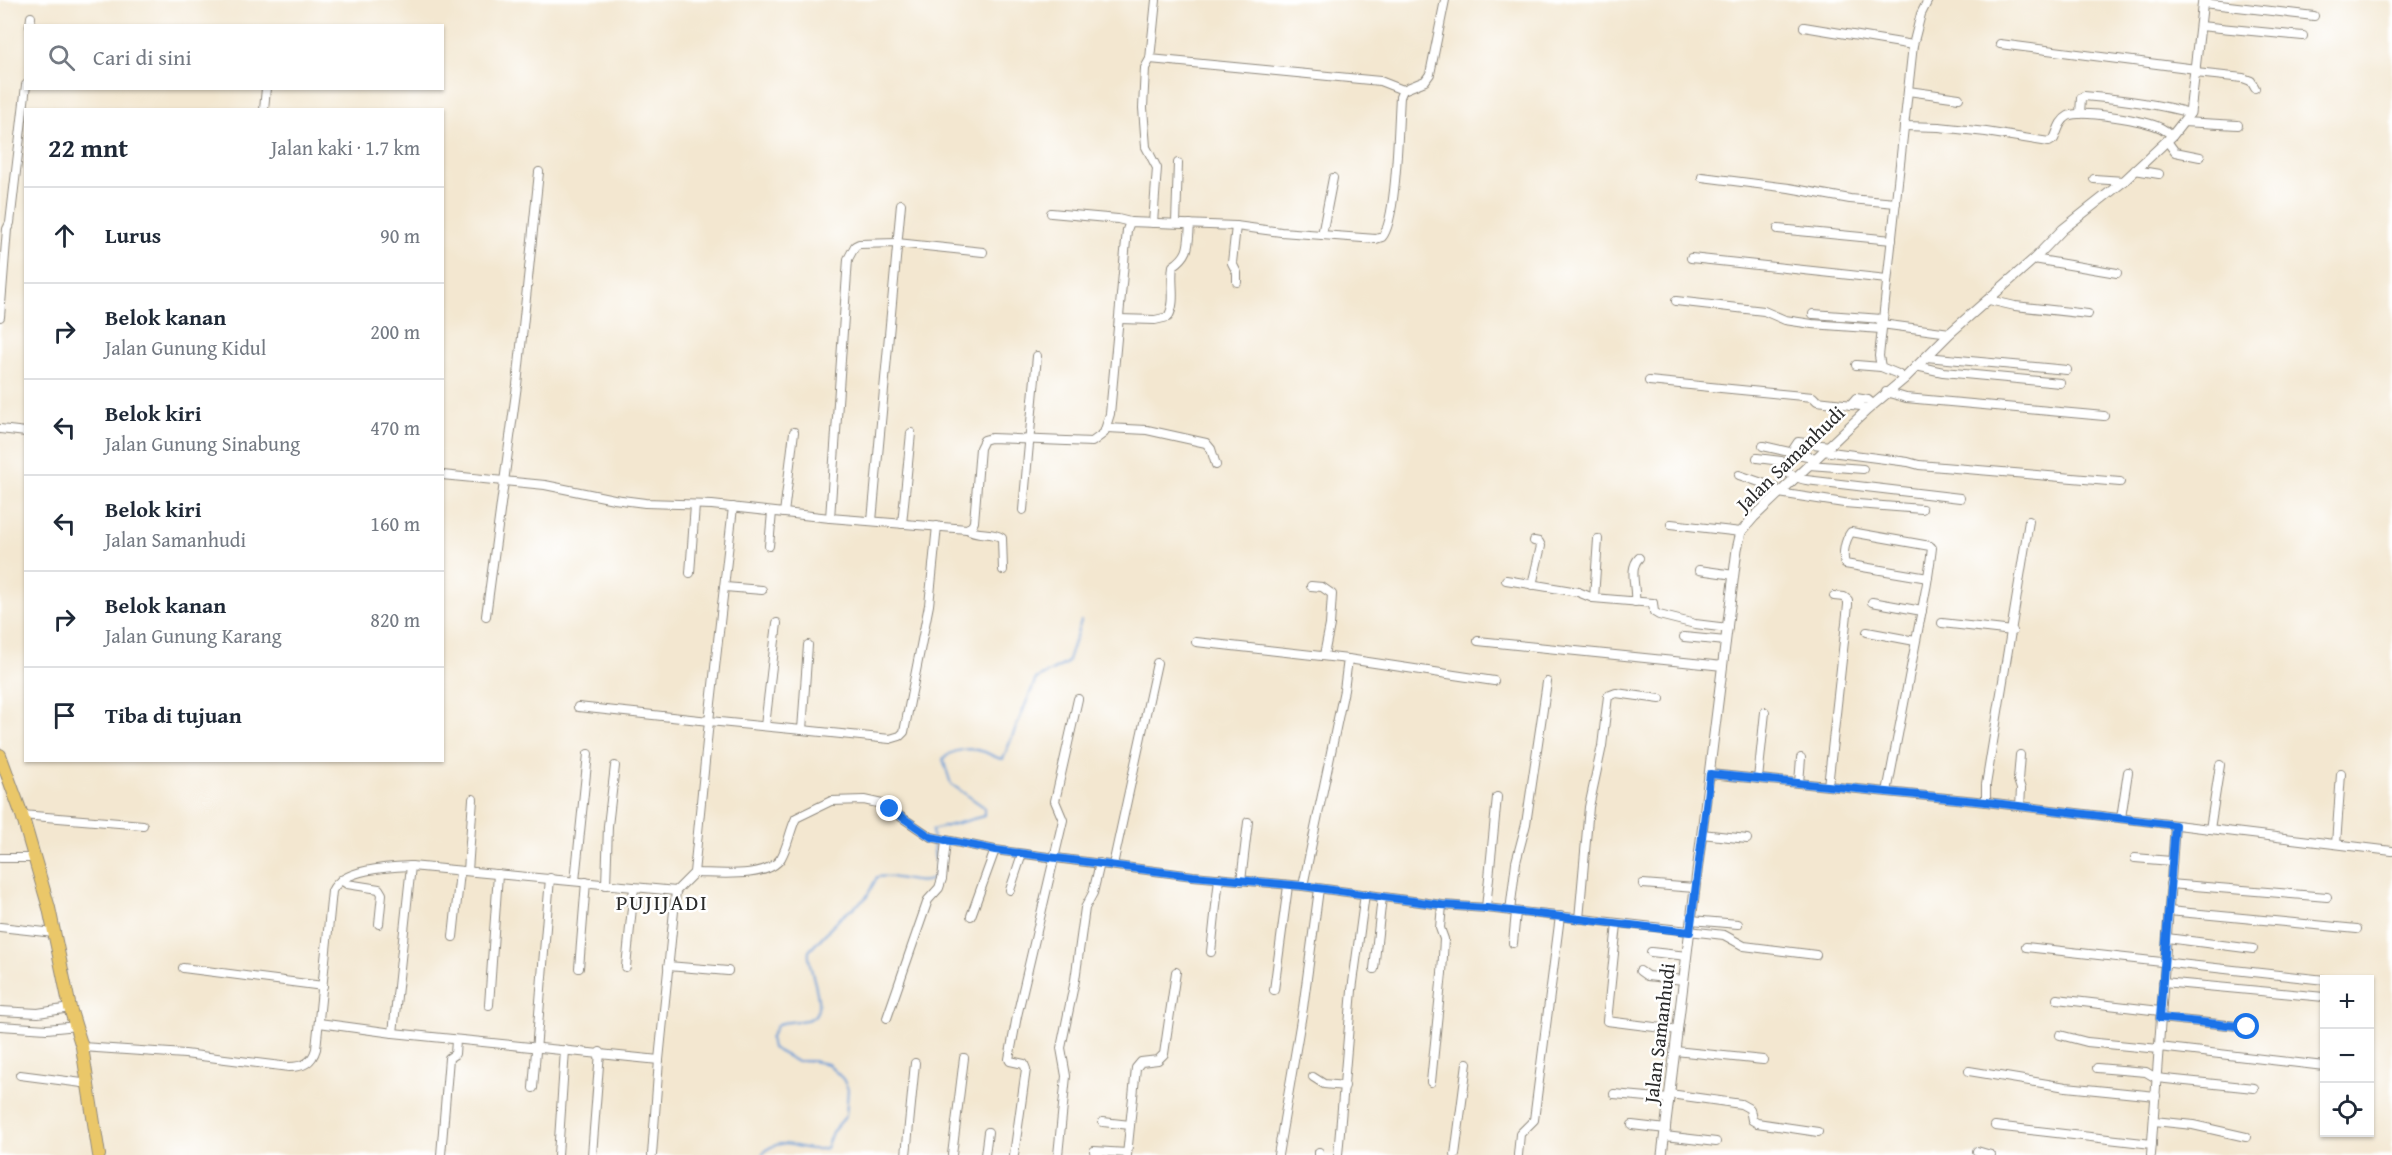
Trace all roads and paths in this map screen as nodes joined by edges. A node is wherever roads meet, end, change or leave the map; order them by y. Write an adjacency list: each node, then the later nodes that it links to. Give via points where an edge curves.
1 (1156, 0): 11 (street)
2 (1444, 0): 16 (street, via 1430,74 1425,81)
3 (1928, 0): 10 (street)
4 (2203, 2): 5 (street); 6 (street, Jalan Samanhudi)
5 (2314, 16)
6 (2200, 26): 8 (street); 12 (street, Jalan Samanhudi)
7 (1804, 27): 10 (street)
8 (2303, 36)
9 (2001, 44): 12 (street)
10 (1913, 45): 17 (street)
11 (1150, 59): 16 (street, via 1380,81); 39 (street, via 1145,68 1143,108 1146,147 1157,168)
12 (2196, 71): 13 (street, via 2243,78 2251,81); 20 (street, Jalan Samanhudi)
13 (2254, 88)
14 (25, 90): 57 (street)
15 (266, 90): 19 (street)
16 (1403, 90): 44 (street, via 1385,234 1376,239)
17 (1908, 91): 18 (street); 24 (street)
18 (1959, 98)
19 (264, 108)
20 (2190, 113): 21 (street, via 2084,96); 22 (street, Jalan Samanhudi)
21 (2080, 114): 24 (street, via 2066,117 2054,140 2049,142 1986,132); 25 (street, via 2100,114 2161,128)
22 (2183, 122): 23 (street); 25 (street, Jalan Samanhudi)
23 (2238, 125)
24 (1904, 126): 35 (street)
25 (2170, 139): 26 (street, via 2175,152); 28 (street, Jalan Samanhudi)
26 (2200, 157)
27 (1178, 163): 40 (street)
28 (2135, 170): 30 (street); 34 (street, Jalan Samanhudi)
29 (539, 172): 88 (street)
30 (2159, 174)
31 (1702, 177): 35 (street)
32 (1334, 178): 44 (street)
33 (2094, 179): 34 (street)
34 (2124, 181): 49 (street, Jalan Samanhudi, via 2063,229)
35 (1896, 203): 45 (street)
36 (901, 204): 46 (street)
37 (1051, 213): 38 (street)
38 (1130, 222): 39 (street); 58 (street)
39 (1154, 223): 40 (street)
40 (1176, 223): 41 (street)
41 (1190, 224): 42 (street); 58 (street, via 1187,253 1173,266 1172,307 1168,317)
42 (1236, 226): 44 (street); 52 (street, via 1232,263)
43 (1778, 229): 45 (street)
44 (1322, 235)
45 (1892, 240): 51 (street)
46 (897, 243): 47 (street); 98 (street, via 859,243 848,259); 99 (street)
47 (982, 252)
48 (1691, 258): 51 (street)
49 (2034, 260): 50 (street); 53 (street, Jalan Samanhudi)
50 (2116, 273)
51 (1887, 279): 59 (street)
52 (1236, 282)
53 (1989, 300): 56 (street); 60 (street, Jalan Samanhudi)
54 (1676, 301): 59 (street, via 1764,311 1785,320 1812,324)
55 (1813, 314): 59 (street)
56 (2088, 314)
57 (0, 317)
58 (1119, 319): 73 (street)
59 (1881, 324): 60 (street); 65 (street)
60 (1950, 333): 62 (street, Jalan Samanhudi)
61 (1037, 356): 78 (street)
62 (1926, 357): 64 (street, Jalan Samanhudi); 66 (street)
63 (1856, 365): 65 (street)
64 (1916, 366): 67 (street, Jalan Samanhudi); 69 (street)
65 (1881, 367): 67 (street)
66 (2067, 370)
67 (1904, 379): 70 (street, Jalan Samanhudi)
68 (1649, 381): 71 (street, via 1813,397 1817,401)
69 (2060, 383)
70 (1886, 392): 71 (street, Jalan Samanhudi); 72 (street, via 1906,398)
71 (1870, 407): 81 (street, Jalan Samanhudi)
72 (2104, 416)
73 (1107, 428): 78 (street, via 1092,442); 83 (street, via 1147,430 1206,443)
74 (0, 429): 75 (street)
75 (24, 432)
76 (794, 432): 97 (street)
77 (911, 433): 101 (street)
78 (1030, 440): 95 (street); 104 (street, via 991,438 982,443 974,522)
79 (1763, 446): 80 (street)
80 (1792, 451): 81 (street); 81 (street, via 1798,442)
81 (1819, 455): 84 (street); 87 (street, Jalan Samanhudi); 89 (street)
82 (1757, 458): 87 (street, via 1781,461 1782,470)
83 (1216, 465)
84 (1863, 469)
85 (444, 475): 88 (street)
86 (1739, 475): 90 (street, via 1774,487)
87 (1796, 478): 90 (street, Jalan Samanhudi); 91 (street)
88 (505, 482): 92 (street, via 561,487 614,499); 125 (street)
89 (2120, 482)
90 (1779, 493): 94 (street); 105 (street, Jalan Samanhudi)
91 (1960, 498)
92 (695, 505): 93 (street); 112 (street)
93 (733, 507): 96 (street); 118 (street)
94 (1922, 509)
95 (1023, 510)
96 (772, 512): 97 (street); 108 (street)
97 (784, 513): 98 (street)
98 (830, 518): 99 (street)
99 (872, 521): 101 (street)
100 (2029, 521): 130 (street)
101 (902, 524): 103 (street)
102 (1671, 524): 105 (street)
103 (937, 526): 104 (street); 149 (street, via 929,605 904,732 890,739)
104 (967, 529): 110 (street, via 1000,536)
105 (1741, 532): 113 (street, Jalan Samanhudi)
106 (1598, 539): 121 (street)
107 (1533, 541): 116 (street, via 1541,546)
108 (769, 546)
109 (1639, 558): 122 (street, via 1633,568)
110 (1003, 570)
111 (1698, 570): 113 (street)
112 (690, 573)
113 (1734, 575): 128 (street, Jalan Samanhudi)
114 (1928, 578): 114 (street, via 1845,564 1847,538 1851,532 1930,546); 124 (street)
115 (1506, 580): 116 (street)
116 (1532, 585): 121 (street)
117 (1311, 586): 137 (street, via 1332,594)
118 (725, 587): 119 (street); 147 (street)
119 (762, 590)
120 (1834, 596): 161 (street, via 1844,597 1848,605)
121 (1594, 598): 122 (street)
122 (1635, 602): 128 (street, via 1653,603 1654,612 1659,615)
123 (1872, 602): 124 (street)
124 (1922, 610): 134 (street)
125 (486, 616)
126 (1941, 622): 130 (street)
127 (777, 623): 148 (street)
128 (1728, 628): 133 (street, Jalan Samanhudi)
129 (1867, 632): 134 (street)
130 (2013, 632): 165 (street)
131 (1684, 637): 133 (street)
132 (1478, 641): 140 (street)
133 (1726, 641): 140 (street, Jalan Samanhudi)
134 (1916, 641): 162 (street)
135 (1196, 642): 137 (street)
136 (808, 645): 149 (street)
137 (1324, 655): 138 (street)
138 (1348, 659): 141 (street); 201 (street)
139 (1158, 663): 186 (street)
140 (1723, 666): 157 (street, Jalan Samanhudi)
141 (1494, 681)
142 (1547, 681): 212 (street, via 1526,824 1516,862)
143 (1078, 699): 182 (street, via 1055,801 1062,820)
144 (1660, 699): 216 (street, via 1616,693 1608,696 1589,807)
145 (578, 707): 147 (street)
146 (1765, 712): 159 (street)
147 (709, 721): 148 (street); 189 (street)
148 (765, 726): 149 (street)
149 (802, 730)
150 (588, 754): 195 (street)
151 (0, 755): 167 (main road)
152 (2020, 755): 166 (street)
153 (1801, 758): 160 (street)
154 (2220, 765): 172 (street)
155 (615, 766): 199 (street)
156 (2128, 772): 168 (street)
157 (1710, 774): 159 (street); 173 (street, Jalan Samanhudi)
158 (2341, 774): 176 (street)
159 (1758, 779): 160 (street)
160 (1799, 783): 161 (street)
161 (1828, 786): 162 (street)
162 (1887, 792): 165 (street)
163 (1497, 797): 211 (street)
164 (473, 799): 188 (street)
165 (1986, 802): 166 (street)
166 (2020, 806): 168 (street)
167 (22, 814): 170 (street); 181 (main road)
168 (2121, 818): 171 (street)
169 (1248, 822): 194 (street)
170 (143, 825)
171 (2175, 825): 172 (street); 184 (street)
172 (2210, 829): 176 (street)
173 (1702, 834): 174 (street); 203 (street, Jalan Samanhudi)
174 (1747, 839)
175 (946, 841): 177 (street); 189 (street, via 926,834 882,804 843,799 796,818 782,856 772,867 755,872); 254 (street, via 942,879 928,900)
176 (2336, 844): 178 (street)
177 (995, 850): 179 (street); 214 (street)
178 (2392, 851)
179 (1022, 854): 182 (street); 205 (street)
180 (0, 858): 181 (street)
181 (36, 858): 224 (main road)
182 (1055, 858): 185 (street); 310 (street, via 1009,1059 1024,1064 1026,1069)
183 (2135, 858): 184 (street)
184 (2171, 861): 198 (street)
185 (1100, 864): 186 (street); 311 (street, via 1085,908 1061,1048 1066,1076)
186 (1113, 865): 192 (street)
187 (411, 866): 188 (street); 193 (street, via 375,869); 260 (street)
188 (464, 872): 190 (street); 225 (street)
189 (694, 873): 206 (street)
190 (498, 874): 191 (street); 250 (street)
191 (550, 878): 195 (street); 264 (street)
192 (1219, 878): 194 (street); 230 (street)
193 (341, 880): 218 (street, via 379,889); 246 (street, via 332,891)
194 (1241, 880): 200 (street)
195 (575, 881): 196 (street)
196 (586, 882): 199 (street); 238 (street)
197 (1643, 884): 203 (street)
198 (2170, 884): 209 (street); 213 (street)
199 (606, 885): 202 (street)
200 (1288, 886): 201 (street); 247 (street)
201 (1303, 886): 204 (street)
202 (634, 888): 206 (street); 236 (street)
203 (1695, 888): 217 (street, Jalan Samanhudi)
204 (1319, 889): 207 (street); 312 (street)
205 (1010, 890)
206 (676, 891): 235 (street)
207 (1365, 894): 208 (street); 282 (street)
208 (1382, 897): 210 (street); 239 (street)
209 (2327, 897)
210 (1442, 905): 211 (street); 280 (street, via 1442,974)
211 (1486, 908): 212 (street)
212 (1513, 911): 215 (street); 227 (street)
213 (2169, 911): 222 (street); 226 (street)
214 (971, 916)
215 (1560, 916): 216 (street); 315 (street, via 1534,1120 1520,1134)
216 (1579, 919): 219 (street)
217 (1692, 920): 220 (street); 223 (street, Jalan Samanhudi)
218 (380, 924)
219 (1617, 924): 223 (street); 259 (street, via 1607,1021)
220 (1738, 924)
221 (0, 927): 224 (street)
222 (2357, 929)
223 (1690, 932): 232 (street, via 1724,935 1744,946); 233 (street, Jalan Samanhudi)
224 (54, 933): 251 (main road)
225 (453, 938)
226 (2167, 938): 229 (street); 234 (street)
227 (1513, 944)
228 (2026, 947): 234 (street)
229 (2253, 949)
230 (1211, 952)
231 (1651, 952): 233 (street)
232 (1816, 955)
233 (1687, 956): 244 (street, Jalan Samanhudi)
234 (2165, 961): 243 (street); 245 (street)
235 (668, 966): 240 (street); 270 (street)
236 (626, 967)
237 (183, 968): 246 (street)
238 (579, 968)
239 (1374, 969)
240 (728, 971)
241 (1640, 971): 244 (street, via 1647,976)
242 (1176, 972): 290 (street, via 1164,1054 1158,1060 1138,1065)
243 (2320, 979)
244 (1684, 980): 259 (street, Jalan Samanhudi)
245 (2163, 982): 248 (street); 253 (street)
246 (323, 986): 255 (street)
247 (1274, 990)
248 (2320, 997)
249 (2057, 999): 253 (street)
250 (489, 1005)
251 (70, 1008): 252 (street, via 38,1013); 257 (main road)
252 (0, 1011)
253 (2160, 1015): 258 (street); 265 (street)
254 (887, 1018)
255 (319, 1023): 260 (street); 263 (street, via 314,1056 303,1066)
256 (0, 1026): 257 (street)
257 (77, 1026): 263 (main road)
258 (2247, 1027)
259 (1678, 1030): 267 (street, Jalan Samanhudi)
260 (393, 1033): 262 (street)
261 (2060, 1035): 265 (street, via 2087,1042)
262 (456, 1040): 264 (street); 303 (street, via 454,1054 449,1058)
263 (82, 1047): 281 (main road)
264 (536, 1047): 266 (street); 283 (street)
265 (2159, 1048): 274 (street); 279 (street)
266 (566, 1050): 268 (street); 304 (street)
267 (1675, 1051): 271 (street); 286 (street, Jalan Samanhudi)
268 (600, 1052): 270 (street); 305 (street)
269 (964, 1058): 308 (street)
270 (658, 1060): 306 (street)
271 (1763, 1060)
272 (915, 1063): 307 (street)
273 (1467, 1063): 314 (street)
274 (2320, 1065)
275 (2097, 1068): 279 (street, via 2146,1072)
276 (1969, 1071): 287 (street, via 2066,1088)
277 (20, 1075): 281 (street)
278 (1314, 1077): 282 (street, via 1324,1084)
279 (2156, 1078): 284 (street); 287 (street)
280 (1431, 1082)
281 (90, 1084): 302 (main road)
282 (1345, 1086): 313 (street)
283 (533, 1088)
284 (2254, 1088)
285 (1614, 1094): 286 (street)
286 (1670, 1096): 294 (street, via 1741,1104 1750,1109 1756,1123); 295 (street, Jalan Samanhudi)
287 (2156, 1096): 288 (street)
288 (2154, 1121): 296 (street); 298 (street)
289 (1103, 1122): 290 (street)
290 (1130, 1125): 301 (street)
291 (1632, 1125): 295 (street)
292 (1995, 1126): 298 (street)
293 (988, 1132): 309 (street)
294 (1818, 1132)
295 (1665, 1133): 297 (street); 316 (street, Jalan Samanhudi)
296 (2246, 1137)
297 (1716, 1142)
298 (2152, 1144): 318 (street)
299 (1094, 1151): 301 (street)
300 (1977, 1151): 317 (street)
301 (1127, 1154)
302 (99, 1155)
303 (441, 1155)
304 (558, 1155)
305 (592, 1155)
306 (652, 1155)
307 (906, 1155)
308 (952, 1155)
309 (985, 1155)
310 (1014, 1155)
311 (1059, 1155)
312 (1278, 1155)
313 (1338, 1155)
314 (1455, 1155)
315 (1518, 1155)
316 (1662, 1155)
317 (1991, 1155)
318 (2151, 1155)

